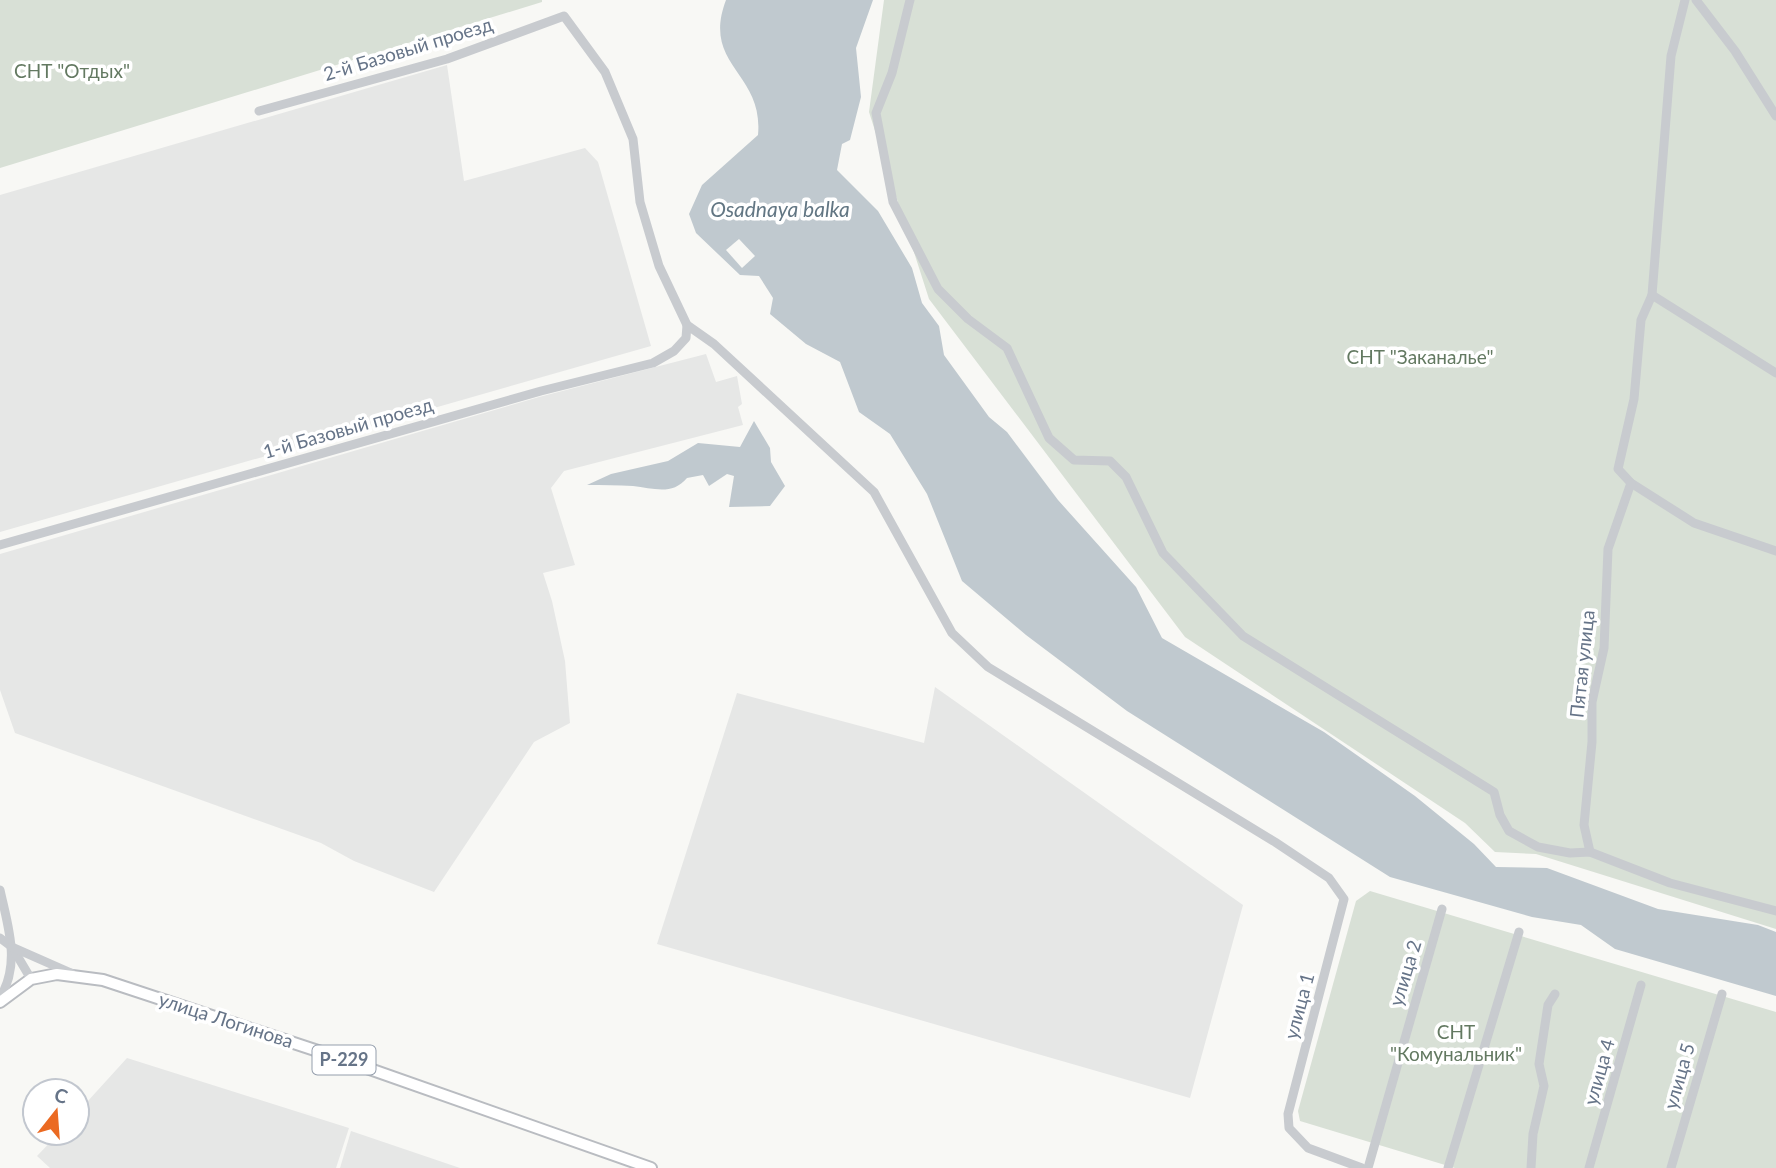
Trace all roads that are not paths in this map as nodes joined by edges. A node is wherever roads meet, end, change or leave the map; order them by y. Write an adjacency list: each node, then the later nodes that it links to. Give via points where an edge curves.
1 (910, 0): 12 (street, via 892,73 876,113 893,202 937,289 1007,348 1049,438 1074,460 1110,461 1126,477 1163,553 1243,636 1494,792 1509,831 1538,847)
2 (1685, 0): 6 (street, via 1671,56)
3 (1696, 0): 5 (street)
4 (259, 111): 7 (street, 2-й Базовый проезд, via 447,59 564,16 605,72 633,139 640,202 659,266)
5 (1776, 116)
6 (1652, 295): 8 (street); 9 (street, via 1642,320 1634,399 1618,469)
7 (687, 325): 10 (street, 1-й Базовый проезд, via 686,338 653,363 549,388); 26 (street, улица 1, via 714,344 874,492 952,633 977,658 1329,878 1344,899 1344,908 1288,1114 1289,1128 1308,1148)
8 (1776, 373)
9 (1631, 483): 11 (street, via 1694,523); 12 (street, Пятая улица, via 1608,549 1604,648 1592,702 1584,825)
10 (0, 545)
11 (1776, 551)
12 (1590, 852): 15 (street, via 1671,883)
13 (0, 890): 18 (street)
14 (1442, 909): 27 (street, улица 2)
15 (1776, 911)
16 (1519, 932): 28 (street)
17 (0, 938): 18 (street)
18 (12, 947): 19 (street); 20 (street); 24 (street, via 9,983)
19 (77, 975): 20 (main road, улица Логинова / Р-229); 25 (main road, улица Логинова / Р-229, via 320,1052)
20 (31, 979): 24 (main road, улица Логинова / Р-229)
21 (1641, 985): 30 (street, улица 4)
22 (1555, 994): 29 (street, via 1548,1005 1539,1064 1543,1094)
23 (1722, 994): 31 (street, улица 5)
24 (0, 1000)
25 (651, 1168)
26 (1362, 1168)
27 (1368, 1168)
28 (1448, 1168)
29 (1531, 1168)
30 (1588, 1168)
31 (1671, 1168)

